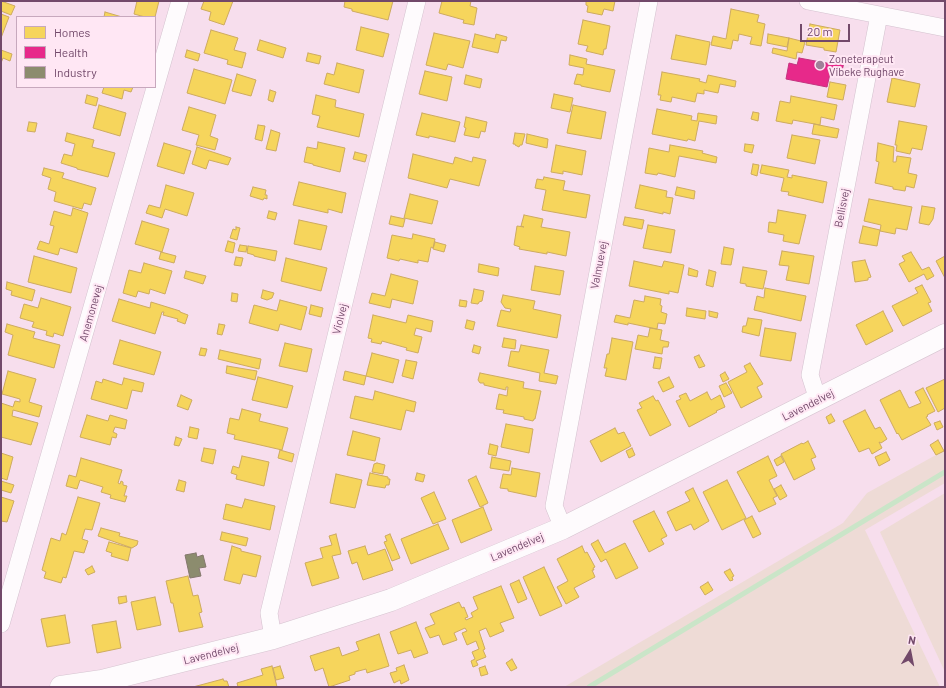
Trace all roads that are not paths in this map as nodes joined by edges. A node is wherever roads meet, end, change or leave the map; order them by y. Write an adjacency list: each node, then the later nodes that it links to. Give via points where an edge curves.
1 (180, 1): 7 (street, Anemonevej)
2 (417, 1): 13 (street, Violvej, via 269,612)
3 (649, 1): 11 (street, Valmuevej, via 554,506)
4 (808, 1): 5 (street)
5 (879, 15): 6 (street); 10 (street, Bellisvej, via 810,375)
6 (945, 28)
7 (156, 85)
8 (155, 88): 12 (street, Anemonevej)
9 (945, 335): 10 (street, Lavendelvej)
10 (818, 400): 11 (street, Lavendelvej)
11 (563, 528): 13 (street, Lavendelvej, via 391,600)
12 (1, 624)
13 (273, 638): 14 (street, Lavendelvej)
14 (103, 684): 15 (street, Lavendelvej)
15 (61, 687)

